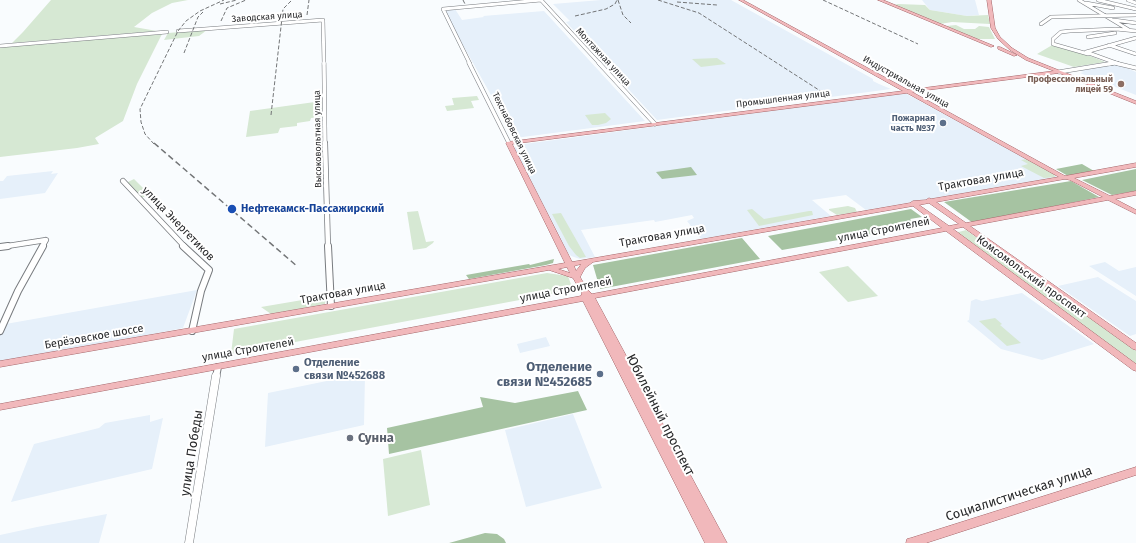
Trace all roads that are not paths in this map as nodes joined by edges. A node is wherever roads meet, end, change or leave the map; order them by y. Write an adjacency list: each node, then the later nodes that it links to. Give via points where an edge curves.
1 (541, 0): 38 (street, Монтажная улица); 39 (street, Техснабовская улица, via 443,9)
2 (741, 0): 36 (main road, Индустриальная улица)
3 (880, 0): 24 (main road)
4 (989, 0): 22 (main road, via 993,28)
5 (1079, 0): 8 (street)
6 (1098, 0): 11 (street)
7 (1128, 0): 9 (street)
8 (1084, 3): 10 (street); 13 (street)
9 (1136, 3)
10 (1113, 8)
11 (1136, 9)
12 (1136, 15): 13 (street)
13 (1107, 16): 15 (street); 17 (street, via 1051,17)
14 (323, 20): 18 (street, Заводская улица); 57 (street, Высоковольтная улица, via 326,218)
15 (1113, 20): 16 (street); 20 (street)
16 (1136, 23)
17 (1041, 24)
18 (178, 31)
19 (167, 32): 25 (street)
20 (1134, 32): 21 (street); 31 (street, via 1116,29 1070,31 1061,32 1053,38 1053,44)
21 (1088, 37)
22 (999, 38): 24 (main road); 28 (main road)
23 (1136, 38): 26 (street)
24 (992, 44): 28 (main road); 29 (main road)
25 (5, 45): 27 (street); 30 (street)
26 (1108, 45): 31 (street); 32 (street)
27 (0, 46)
28 (1010, 47): 29 (main road); 35 (main road, via 1027,59)
29 (999, 48): 35 (main road)
30 (0, 50)
31 (1087, 53): 33 (street)
32 (1136, 54)
33 (1116, 63): 34 (street); 35 (street)
34 (1135, 67)
35 (1057, 72): 36 (main road, Промышленная улица); 37 (main road)
36 (908, 92): 38 (main road, Промышленная улица); 41 (main road, Индустриальная улица)
37 (1136, 104)
38 (655, 124): 39 (main road, Промышленная улица)
39 (509, 143): 51 (main road, Техснабовская улица)
40 (1136, 165): 41 (main road, Трактовая улица)
41 (1063, 177): 44 (main road, Индустриальная улица); 45 (main road, Трактовая улица)
42 (123, 181): 59 (street, улица Энергетиков, via 168,231 209,270)
43 (1136, 194): 44 (main road, улица Строителей)
44 (1110, 198): 47 (main road, Индустриальная улица); 48 (main road, улица Строителей)
45 (929, 200): 46 (main road, Трактовая улица); 48 (main road, Комсомольский проспект)
46 (913, 203): 49 (main road, Комсомольский проспект); 52 (main road, Трактовая улица)
47 (1136, 212)
48 (964, 226): 49 (main road, улица Строителей); 60 (main road, Комсомольский проспект)
49 (947, 229): 56 (main road, улица Строителей); 63 (main road, Комсомольский проспект)
50 (0, 247): 58 (street, via 46,240)
51 (563, 251): 52 (main road, via 574,259); 53 (main road, Техснабовская улица); 54 (main road, via 559,261)
52 (592, 260): 53 (main road, Трактовая улица); 55 (main road)
53 (570, 264): 54 (main road, Трактовая улица); 55 (main road, Техснабовская улица)
54 (548, 268): 55 (main road); 57 (main road, Трактовая улица)
55 (576, 277): 56 (main road, Техснабовская улица)
56 (587, 295): 62 (main road, улица Строителей); 67 (main road, Юбилейный проспект); 68 (main road)
57 (331, 306): 59 (main road, Трактовая улица)
58 (0, 330)
59 (192, 330): 61 (main road, Берёзовское шоссе)
60 (1136, 347)
61 (0, 363)
62 (218, 367): 64 (main road, улица Строителей); 66 (street, улица Победы)
63 (1136, 368)
64 (0, 407)
65 (1136, 471): 69 (main road, Социалистическая улица)
66 (189, 543)
67 (711, 543)
68 (722, 543)
69 (911, 543)

